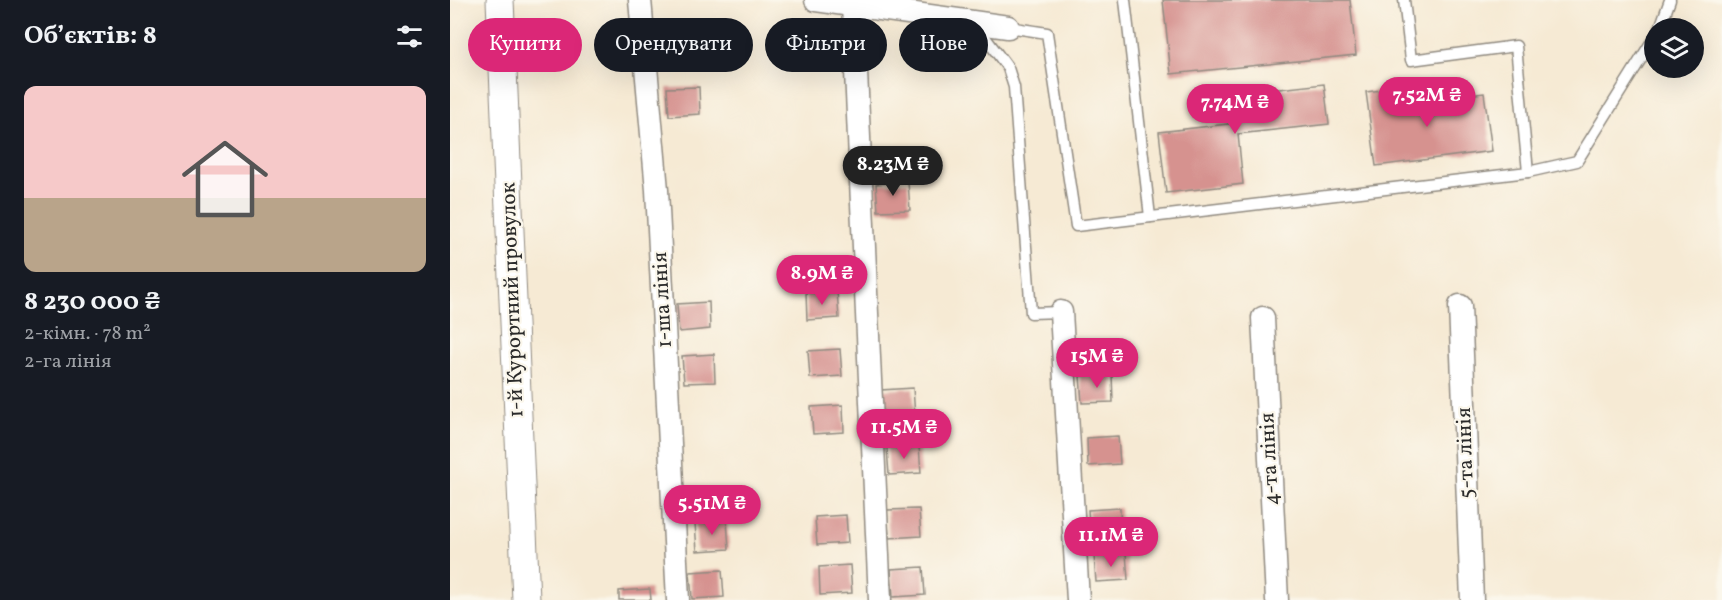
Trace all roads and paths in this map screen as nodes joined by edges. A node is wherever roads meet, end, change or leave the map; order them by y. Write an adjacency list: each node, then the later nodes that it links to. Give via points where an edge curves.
1 (500, 0): 19 (street, 1-й Курортний провулок)
2 (640, 0): 20 (street, 1-ша лінія, via 657,190)
3 (816, 0): 7 (street)
4 (1125, 0): 15 (lane)
5 (1404, 0): 14 (lane, via 1411,60 1516,46)
6 (1670, 0): 9 (lane)
7 (853, 5): 8 (street); 21 (street)
8 (946, 18)
9 (1664, 18)
10 (988, 24): 11 (street)
11 (1008, 27): 15 (lane, via 1047,33 1076,226)
12 (988, 41): 17 (lane, via 1008,68 1014,87 1031,313)
13 (1644, 54): 14 (lane, via 1577,161)
14 (1528, 172): 15 (lane)
15 (1149, 217)
16 (1460, 306): 24 (street, 5-та лінія)
17 (1061, 312): 22 (street)
18 (1263, 318): 23 (street, 4-та лінія)
19 (526, 600)
20 (678, 600)
21 (880, 600)
22 (1078, 600)
23 (1277, 600)
24 (1472, 600)

